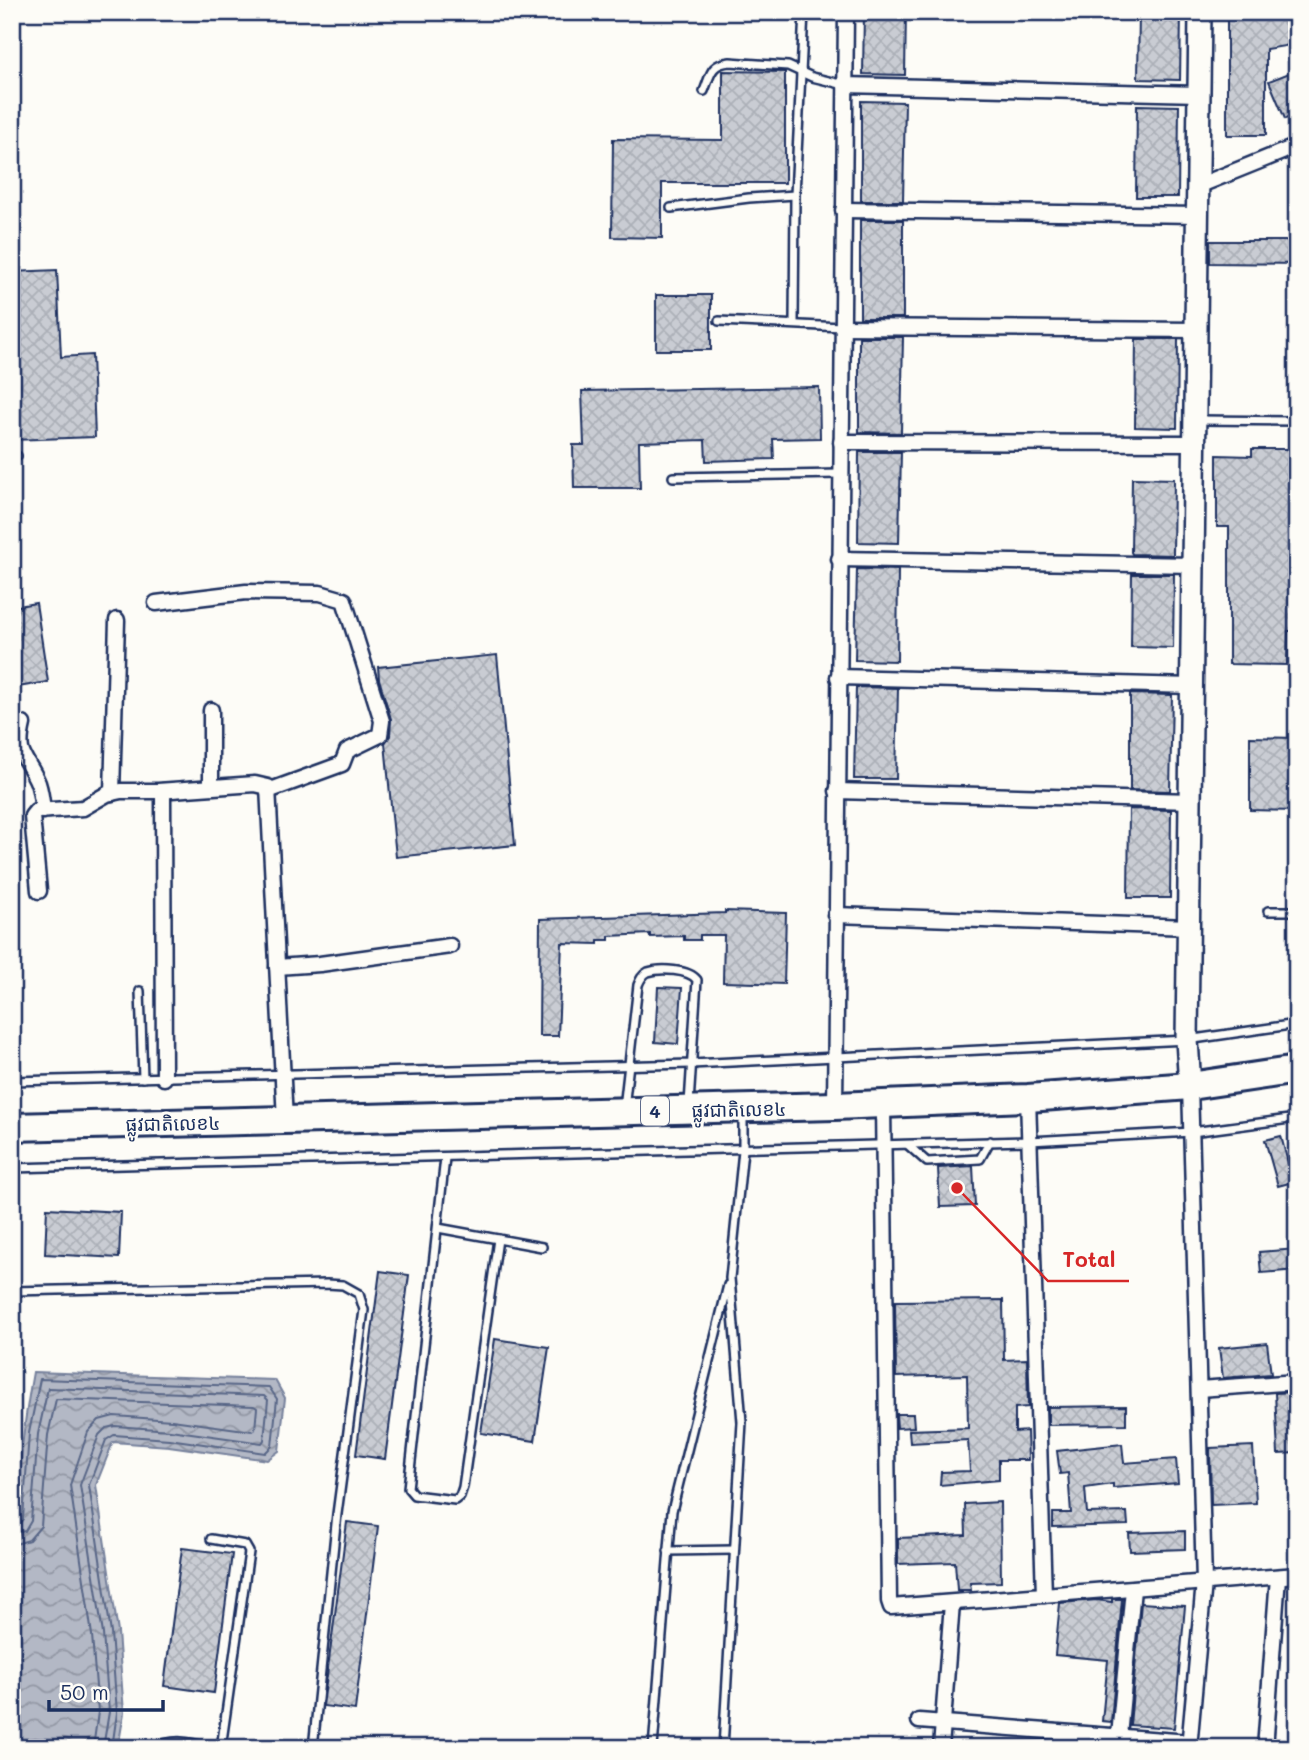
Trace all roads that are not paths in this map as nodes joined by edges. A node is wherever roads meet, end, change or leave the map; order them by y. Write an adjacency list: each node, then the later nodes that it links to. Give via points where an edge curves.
1 (804, 12): 4 (lane)
2 (846, 12): 5 (street)
3 (1200, 12): 7 (street)
4 (799, 72): 5 (lane); 6 (lane, via 788,66 721,63 713,68); 10 (lane)
5 (845, 85): 7 (street); 12 (street)
6 (704, 91)
7 (1199, 94): 9 (street)
8 (1297, 146): 9 (street)
9 (1198, 186): 13 (street)
10 (795, 195): 11 (lane); 15 (lane)
11 (671, 208)
12 (843, 210): 13 (street); 16 (street)
13 (1198, 215): 17 (street)
14 (719, 321): 15 (lane)
15 (794, 324): 16 (lane)
16 (842, 327): 17 (street); 20 (street)
17 (1197, 330): 18 (street)
18 (1196, 420): 19 (lane); 21 (street)
19 (1297, 421)
20 (841, 442): 21 (street); 22 (street)
21 (1195, 443): 25 (street)
22 (839, 474): 23 (lane); 24 (street)
23 (673, 477)
24 (839, 558): 25 (street); 28 (street)
25 (1194, 565): 29 (street)
26 (156, 603): 34 (street, via 246,592 320,593 344,600 382,721 380,735 347,751 342,764)
27 (117, 620): 36 (street)
28 (838, 677): 29 (street); 35 (street)
29 (1193, 686): 37 (street)
30 (211, 710): 32 (street)
31 (23, 724): 38 (street, via 19,741 23,760 37,780)
32 (211, 786): 33 (street); 34 (street, via 264,784)
33 (163, 791): 36 (street); 55 (street)
34 (268, 791): 45 (street)
35 (837, 791): 37 (street); 42 (street)
36 (112, 793): 38 (street, via 83,808)
37 (1191, 801): 43 (street)
38 (43, 811): 39 (street, via 32,816)
39 (38, 891)
40 (1268, 911): 41 (lane)
41 (1297, 911)
42 (835, 915): 43 (street); 49 (street)
43 (1190, 927): 48 (street)
44 (450, 946): 45 (street)
45 (277, 967): 53 (street)
46 (140, 991): 54 (lane)
47 (1297, 1024): 48 (lane)
48 (1187, 1040): 49 (lane); 57 (street)
49 (835, 1056): 50 (lane); 60 (street)
50 (691, 1064): 51 (lane); 51 (lane, via 697,980 686,971 650,971 638,985); 62 (lane)
51 (628, 1065): 53 (lane); 63 (lane)
52 (1297, 1070): 57 (highway, ផ្លូវជាតិលេខ៤ / 4)
53 (282, 1074): 55 (lane); 65 (street)
54 (143, 1078): 55 (lane); 56 (lane)
55 (164, 1078)
56 (12, 1082)
57 (1190, 1086): 58 (highway, ផ្លូវជាតិលេខ៤ / 4); 67 (street)
58 (1028, 1098): 59 (highway, ផ្លូវជាតិលេខ៤ / 4); 69 (street)
59 (883, 1105): 60 (highway, ផ្លូវជាតិលេខ៤ / 4); 71 (street)
60 (835, 1106): 61 (highway, ផ្លូវជាតិលេខ៤ / 4)
61 (743, 1109): 62 (highway, ផ្លូវជាតិលេខ៤ / 4); 72 (lane)
62 (688, 1110): 63 (highway, ផ្លូវជាតិលេខ៤ / 4)
63 (624, 1112): 65 (highway, ផ្លូវជាតិលេខ៤ / 4)
64 (1297, 1118): 67 (lane)
65 (285, 1120): 66 (highway, ផ្លូវជាតិលេខ៤ / 4)
66 (12, 1127)
67 (1192, 1132): 69 (lane); 81 (street)
68 (990, 1141): 69 (lane); 70 (lane); 70 (lane, via 980,1159 927,1162)
69 (1030, 1142): 89 (street)
70 (908, 1145): 71 (lane)
71 (882, 1146): 72 (lane); 90 (street, via 889,1601 896,1608)
72 (743, 1150): 73 (lane); 78 (lane)
73 (446, 1158): 74 (lane); 75 (lane)
74 (12, 1168)
75 (438, 1228): 76 (lane); 76 (lane, via 408,1488 414,1495 455,1500 463,1487)
76 (498, 1239): 77 (lane)
77 (542, 1247)
78 (730, 1278): 83 (lane, via 741,1422); 84 (lane, via 671,1511)
79 (12, 1291): 98 (lane, via 327,1283 359,1294 364,1310)
80 (1297, 1382): 81 (street)
81 (1199, 1389): 87 (street)
82 (211, 1539): 97 (lane, via 245,1545 248,1552)
83 (734, 1550): 84 (lane); 100 (lane)
84 (668, 1551): 99 (lane)
85 (1297, 1575): 86 (street)
86 (1278, 1577): 87 (street); 102 (street)
87 (1204, 1582): 88 (street); 94 (street)
88 (1133, 1589): 89 (street); 93 (street)
89 (1044, 1595): 90 (street)
90 (952, 1603): 92 (street)
91 (919, 1721): 92 (street)
92 (943, 1723): 93 (street); 101 (street)
93 (1119, 1736): 94 (street)
94 (1189, 1745)
95 (155, 1748): 96 (lane, via 167,1741)
96 (213, 1748)
97 (221, 1748)
98 (313, 1748)
99 (653, 1748)
100 (723, 1748)
101 (941, 1748)
102 (1265, 1748)

